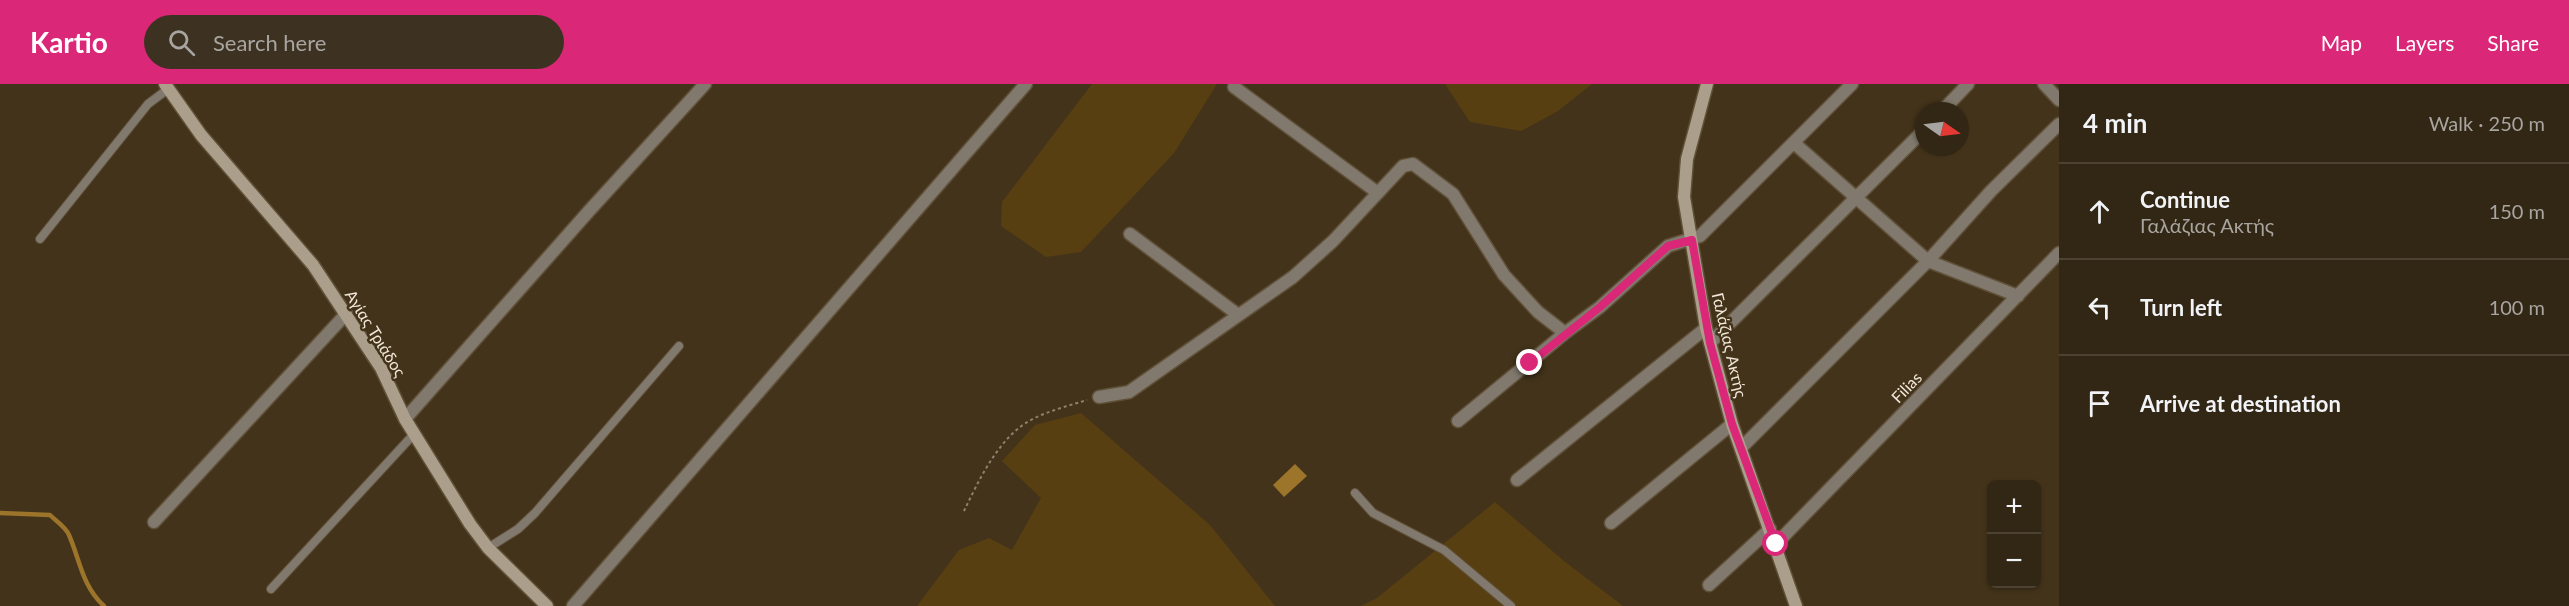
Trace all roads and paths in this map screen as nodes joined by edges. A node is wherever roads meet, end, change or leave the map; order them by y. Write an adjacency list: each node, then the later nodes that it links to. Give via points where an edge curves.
1 (705, 84): 29 (street)
2 (1026, 84): 45 (street)
3 (1707, 84): 18 (street, Γαλάζιας Ακτής, via 1687,159 1684,197)
4 (1852, 84): 13 (street)
5 (1968, 84): 10 (street)
6 (2044, 84): 9 (street)
7 (166, 86): 17 (lane); 22 (street, Αγίας Τριάδος, via 201,135 313,265)
8 (1234, 87): 14 (street)
9 (2059, 100)
10 (1951, 102)
11 (2059, 124): 20 (street)
12 (1915, 139): 15 (street)
13 (1794, 143): 15 (street); 18 (street)
14 (1378, 193): 23 (street, via 1333,242 1293,277); 25 (street, via 1403,166 1413,164 1453,194 1504,275 1538,312)
15 (1857, 199): 20 (street); 26 (street)
16 (1130, 234): 23 (street)
17 (39, 238)
18 (1692, 240): 24 (street, Γαλάζιας Ακτής); 25 (street, via 1668,246)
19 (2059, 252): 21 (street, Filias)
20 (1928, 261): 21 (street); 33 (street)
21 (2018, 296): 40 (street, Filias)
22 (346, 314): 29 (street, Αγίας Τριάδος, via 381,368); 37 (street)
23 (1237, 314): 28 (street, via 1129,392)
24 (1706, 328): 26 (street, Γαλάζιας Ακτής); 34 (street)
25 (1565, 333): 30 (street)
26 (1710, 343): 31 (street, Γαλάζιας Ακτής)
27 (679, 346): 41 (lane, via 535,513)
28 (1099, 397): 36 (path, via 1028,422 984,471)
29 (405, 419): 32 (street, Αγίας Τριάδος)
30 (1458, 421)
31 (1732, 424): 33 (street, Γαλάζιας Ακτής); 38 (street)
32 (414, 434): 41 (street, Αγίας Τριάδος); 43 (lane)
33 (1741, 448): 39 (street, Γαλάζιας Ακτής)
34 (1517, 480)
35 (1355, 493): 46 (lane, via 1372,513 1444,550)
36 (964, 511)
37 (154, 522)
38 (1611, 523)
39 (1770, 529): 40 (street, Γαλάζιας Ακτής); 42 (street)
40 (1776, 544): 47 (street, Γαλάζιας Ακτής)
41 (488, 548): 44 (street, Αγίας Τριάδος)
42 (1709, 585)
43 (271, 589)
44 (547, 606)
45 (573, 606)
46 (1511, 606)
47 (1797, 606)

